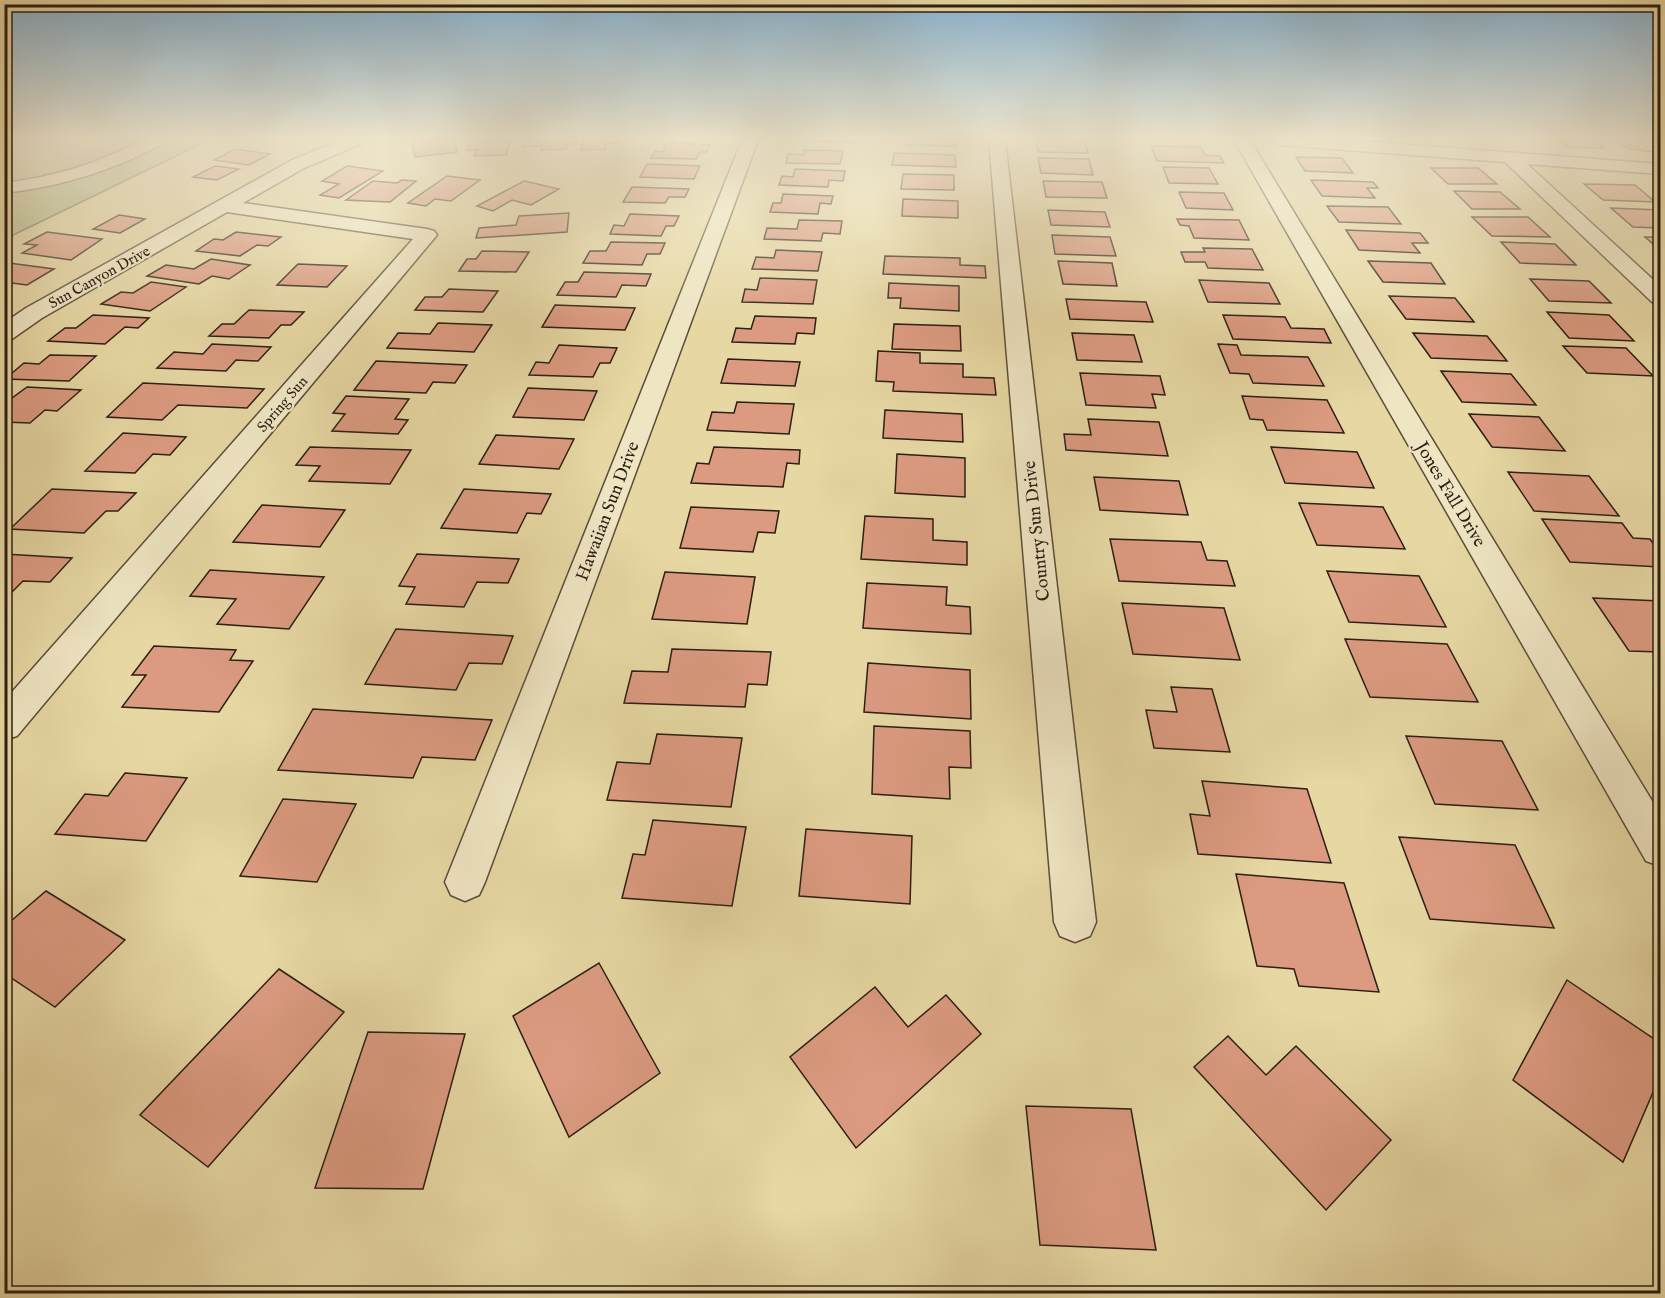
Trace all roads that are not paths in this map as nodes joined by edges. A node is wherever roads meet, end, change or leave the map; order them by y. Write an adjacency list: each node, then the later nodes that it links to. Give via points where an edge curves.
1 (236, 201): 6 (street, Sun Canyon Drive)
2 (727, 201): 11 (street, Hawaiian Sun Drive)
3 (1003, 201): 12 (street, Country Sun Drive)
4 (1278, 201): 10 (street, Jones Fall Drive)
5 (1555, 201): 7 (street)
6 (227, 206): 8 (street, Sun Canyon Drive, via 34,313); 9 (street, Spring Sun, via 427,235)
7 (1660, 297)
8 (4, 334)
9 (4, 726)
10 (1660, 849)
11 (465, 882)
12 (1075, 922)

